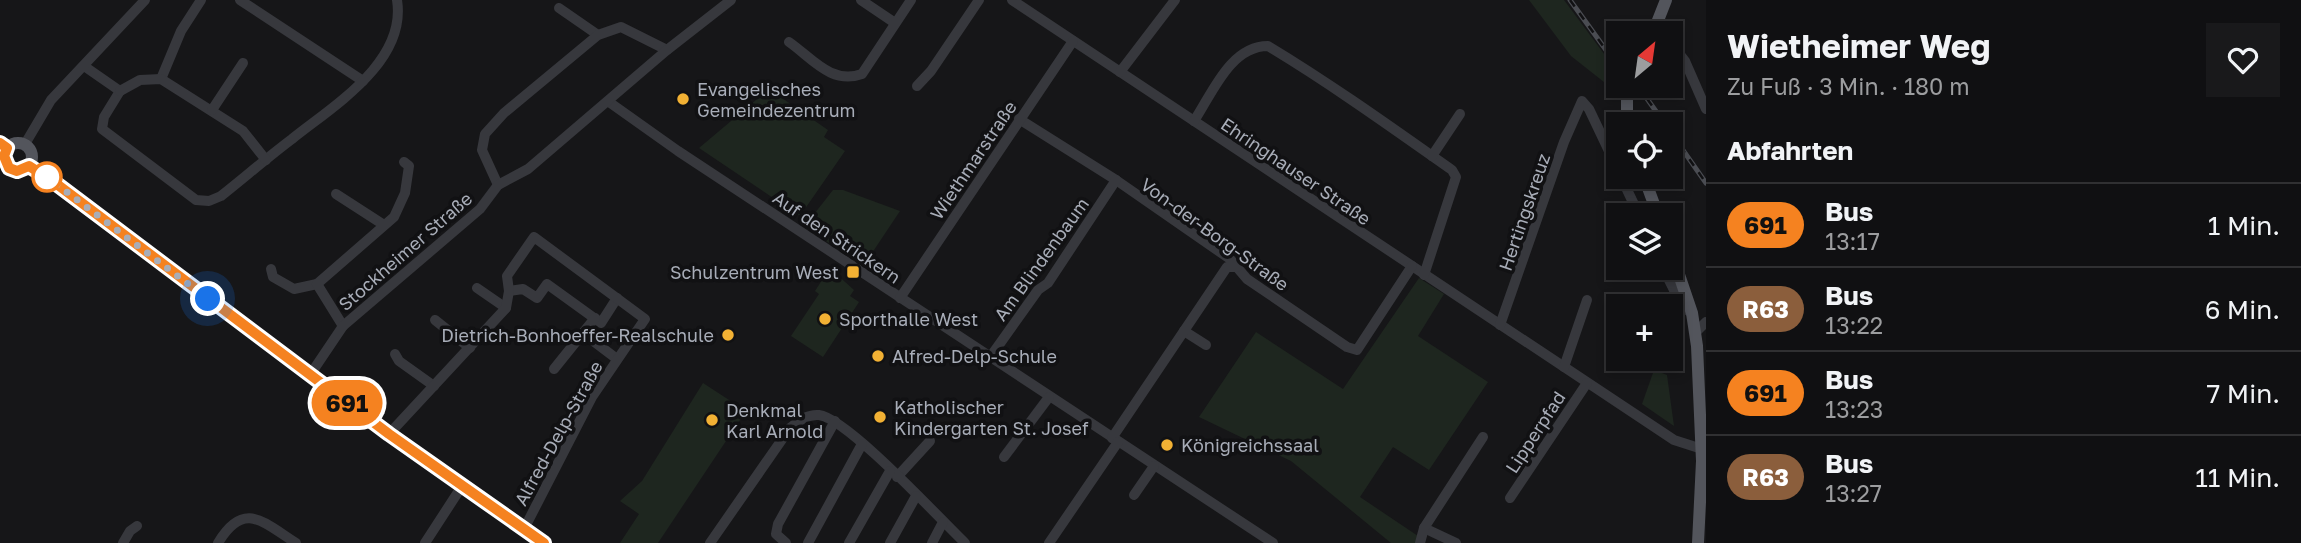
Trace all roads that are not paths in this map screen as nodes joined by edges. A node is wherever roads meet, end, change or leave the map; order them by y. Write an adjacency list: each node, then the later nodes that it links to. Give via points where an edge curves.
1 (145, 0): 21 (street)
2 (201, 0): 23 (street, via 181,31)
3 (240, 0): 24 (street)
4 (397, 0): 24 (street, via 395,31)
5 (731, 0): 18 (street, Stockheimer Straße)
6 (861, 0): 14 (street)
7 (911, 0): 14 (street)
8 (979, 0): 25 (street)
9 (1012, 0): 16 (street, Ehringhauser Straße)
10 (1175, 0): 22 (street)
11 (1666, 0): 13 (main road)
12 (559, 8): 15 (street)
13 (1658, 21)
14 (895, 23): 17 (street, via 862,74 851,78 825,70)
15 (598, 35): 18 (street, via 621,27); 41 (street, via 485,134 482,150)
16 (1073, 41): 22 (street, Ehringhauser Straße); 31 (street, Wiethmarstraße)
17 (789, 42)
18 (667, 50): 27 (street, Stockheimer Straße)
19 (1684, 60): 28 (street)
20 (243, 63): 29 (street)
21 (84, 66): 26 (street); 33 (street, via 51,100)
22 (1121, 72): 32 (street, Ehringhauser Straße)
23 (161, 79): 26 (street, via 140,80); 29 (street)
24 (363, 81): 37 (street)
25 (917, 86)
26 (120, 91): 37 (street, via 102,129 196,200 221,196)
27 (609, 102): 41 (street, Stockheimer Straße, via 528,169); 54 (street, Auf den Strickern)
28 (1706, 109)
29 (212, 110): 37 (street, via 243,131)
30 (1460, 114): 36 (street)
31 (1019, 119): 40 (street, Von-der-Borg-Straße); 54 (street, Wiethmarstraße)
32 (1194, 121): 36 (street, via 1243,51 1268,46); 44 (street, Ehringhauser Straße)
33 (25, 144): 35 (main road); 39 (main road, via 33,154)
34 (1606, 145): 61 (street, Hertingskreuz, via 1582,101)
35 (3, 146): 39 (main road, via 9,168 17,171)
36 (1433, 156): 47 (street, via 1456,177)
37 (265, 159)
38 (404, 162): 43 (street, via 409,166 401,206)
39 (29, 166): 73 (main road)
40 (1116, 180): 45 (street, Von-der-Borg-Straße); 69 (street, Am Blindenbaum, via 1048,283 1038,290)
41 (498, 184): 62 (street, Stockheimer Straße, via 480,209)
42 (336, 194): 43 (street)
43 (384, 225): 50 (street)
44 (1412, 266): 45 (street, Von-der-Borg-Straße, via 1357,350 1258,286); 47 (street, Ehringhauser Straße)
45 (1237, 267): 63 (street, via 1227,267)
46 (271, 269): 50 (street, via 273,277 294,289)
47 (1424, 275): 61 (street, Ehringhauser Straße)
48 (1669, 280): 57 (street, via 1683,308)
49 (1681, 280): 57 (main road)
50 (317, 284): 62 (street)
51 (477, 288): 56 (street)
52 (509, 292): 53 (street, via 507,276 534,237); 56 (street); 58 (street, via 523,289 537,298 547,284)
53 (617, 298): 58 (street, via 601,323); 70 (street, Alfred-Delp-Straße, via 645,319)
54 (900, 298): 69 (street, Auf den Strickern)
55 (1587, 300): 71 (street)
56 (506, 308): 67 (street)
57 (1692, 313): 64 (main road)
58 (595, 318): 65 (street)
59 (435, 320): 67 (street)
60 (1706, 322): 64 (street)
61 (1500, 325): 71 (street, Ehringhauser Straße)
62 (343, 326): 73 (street, Stockheimer Straße)
63 (1184, 331): 66 (street); 80 (street)
64 (1696, 332): 83 (main road)
65 (584, 334): 70 (street); 72 (street)
66 (1206, 345)
67 (470, 348): 75 (street)
68 (395, 354): 75 (street)
69 (991, 356): 76 (street, Auf den Strickern)
70 (617, 359): 94 (street, Alfred-Delp-Straße, via 592,397)
71 (1563, 367): 74 (street, Ehringhauser Straße)
72 (554, 369)
73 (310, 376): 78 (main road)
74 (1587, 383): 83 (street, Ehringhauser Straße, via 1674,440); 90 (street, Lipperpfad)
75 (434, 386): 78 (street)
76 (1049, 397): 80 (street, Auf den Strickern); 84 (street)
77 (835, 421): 82 (street); 100 (street, via 820,415 802,418 790,428); 101 (street, via 785,509 776,534)
78 (389, 434): 87 (main road)
79 (1483, 437): 93 (street)
80 (1115, 440): 85 (street, Auf den Strickern); 107 (street)
81 (930, 441): 86 (street)
82 (863, 444): 86 (street); 102 (street)
83 (1702, 449): 111 (main road)
84 (1004, 457)
85 (1154, 466): 88 (street); 108 (street, Auf den Strickern)
86 (894, 474): 89 (street); 103 (street)
87 (462, 486): 94 (main road); 98 (street)
88 (1134, 495)
89 (916, 496): 91 (street); 104 (street)
90 (1510, 498)
91 (943, 522): 105 (street); 106 (street)
92 (137, 526): 95 (street)
93 (1424, 528): 109 (street); 110 (street)
94 (524, 529): 99 (main road)
95 (123, 543)
96 (218, 543): 97 (street, via 230,525 248,517 263,521)
97 (296, 543)
98 (425, 543)
99 (544, 543)
100 (710, 543)
101 (786, 543)
102 (808, 543)
103 (849, 543)
104 (890, 543)
105 (932, 543)
106 (965, 543)
107 (1049, 543)
108 (1273, 543)
109 (1420, 543)
110 (1456, 543)
111 (1698, 543)

